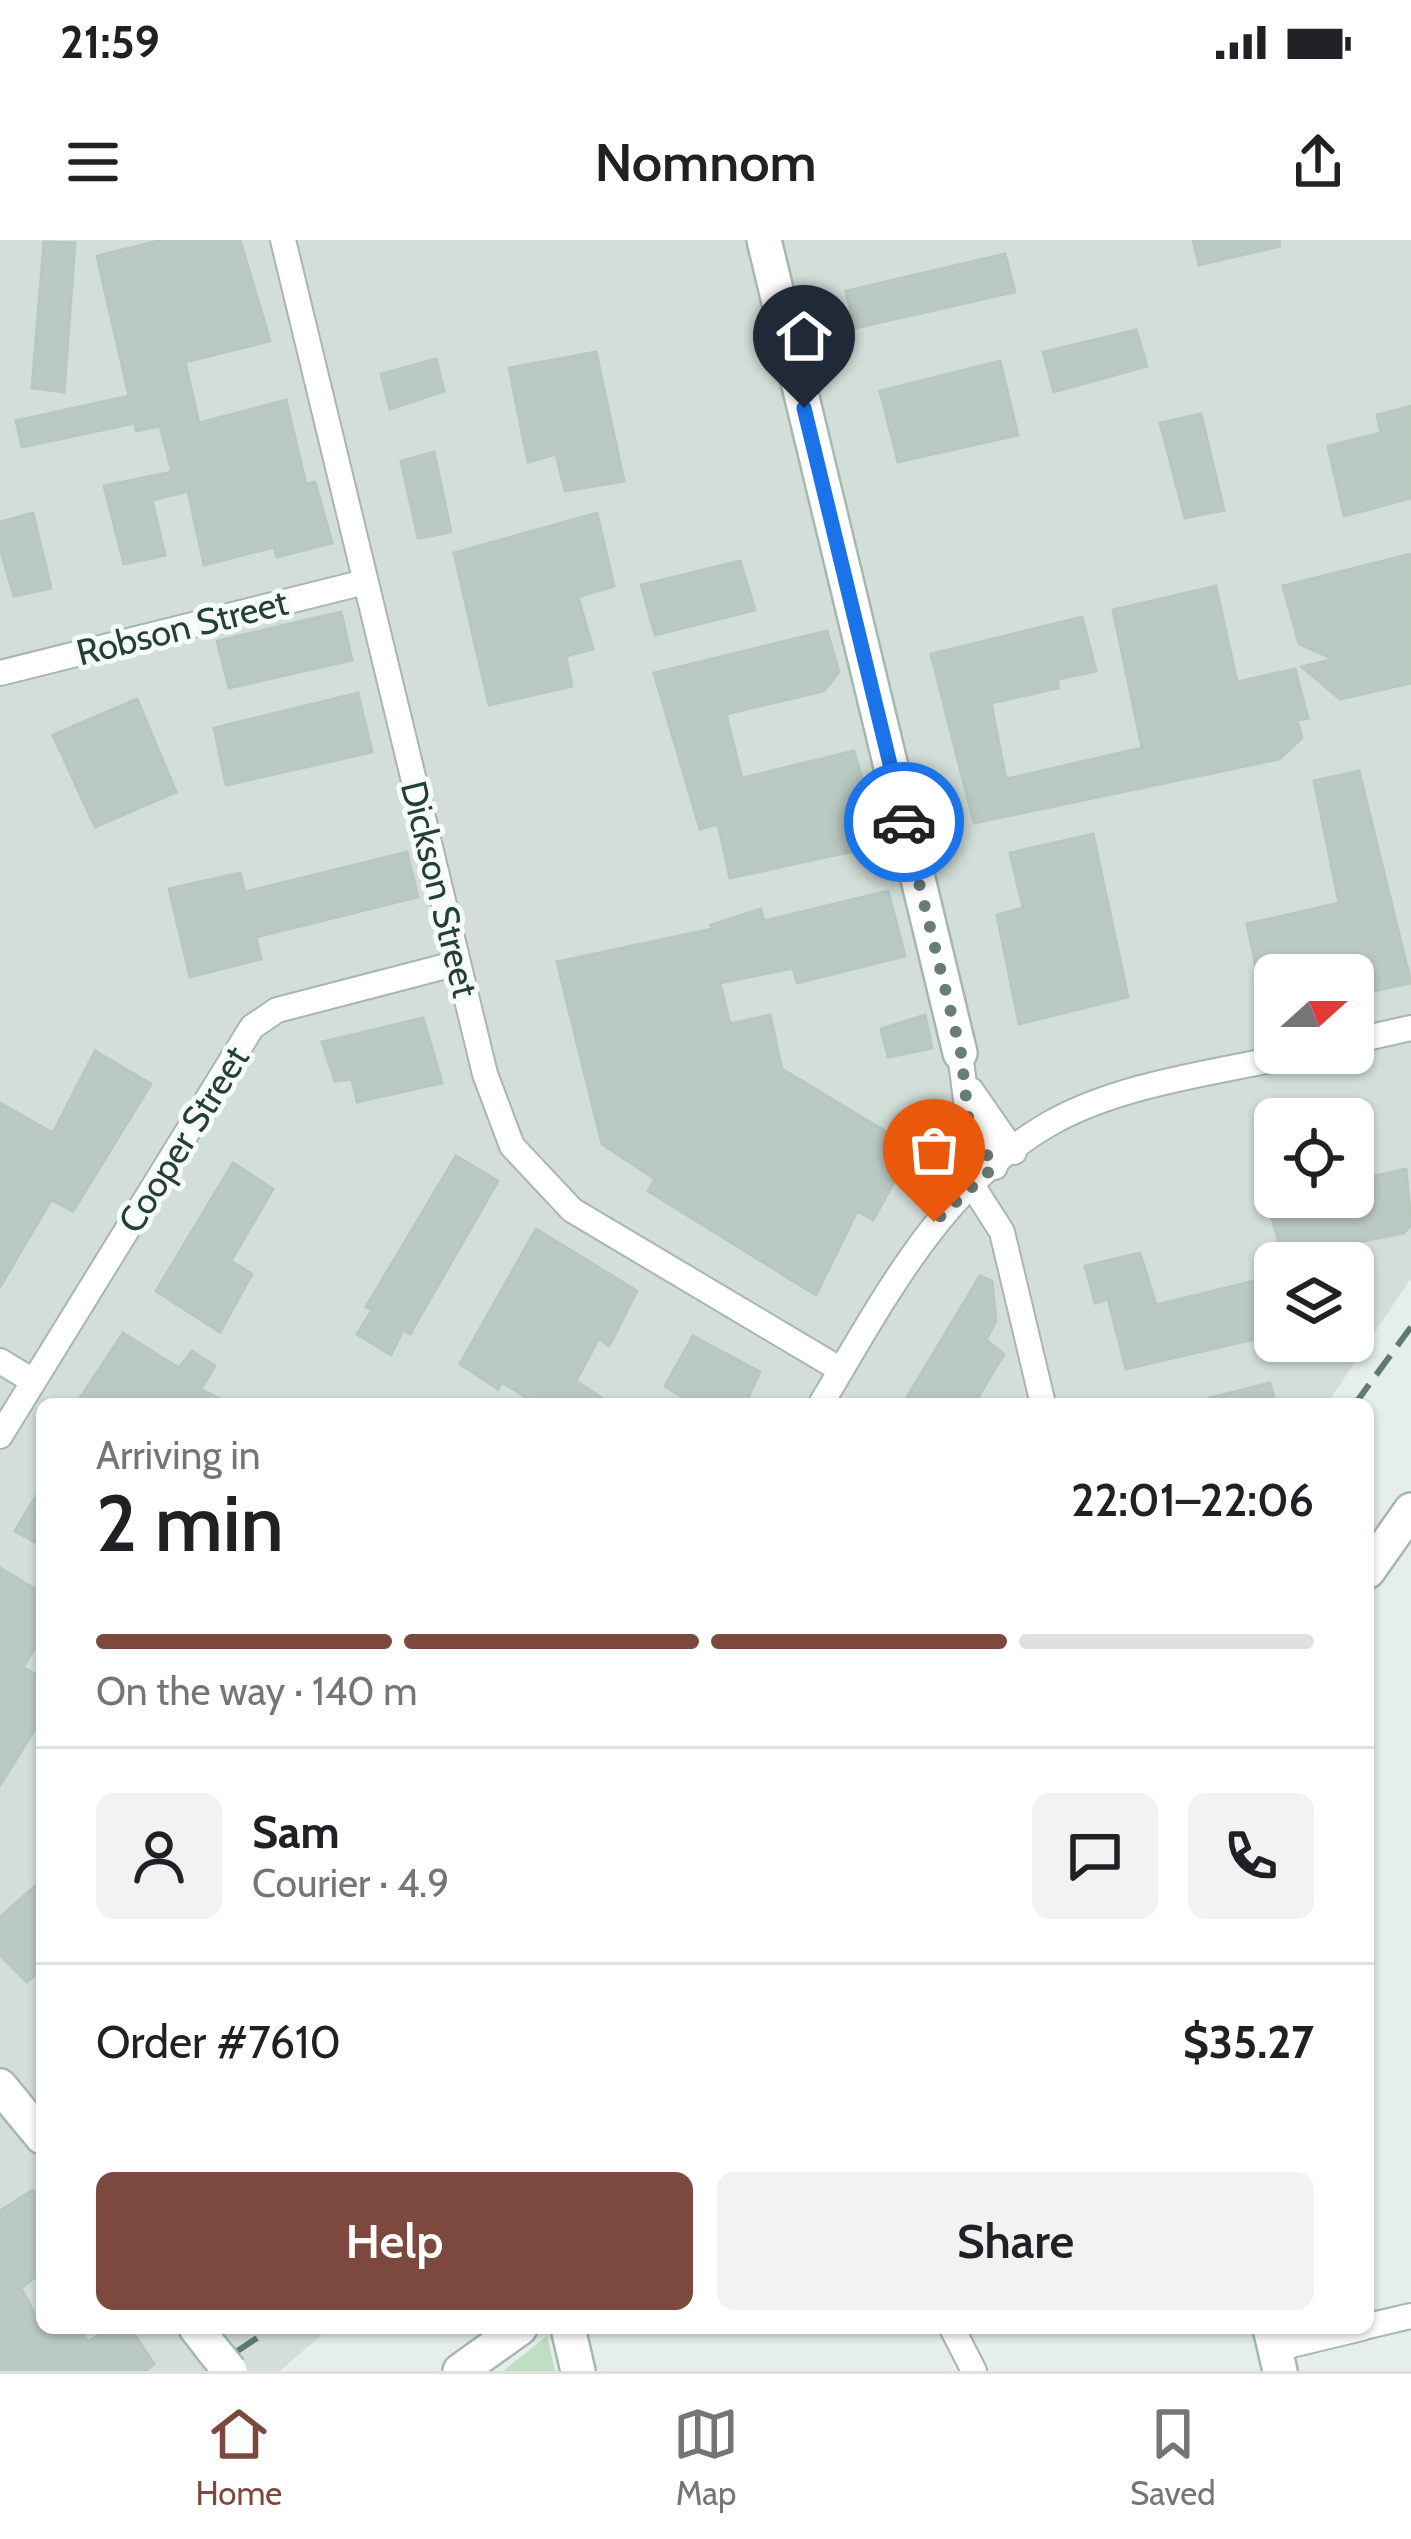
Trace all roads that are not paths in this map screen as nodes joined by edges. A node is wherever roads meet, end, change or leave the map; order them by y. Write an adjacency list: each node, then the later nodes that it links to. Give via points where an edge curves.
1 (284, 240): 3 (street, Dickson Street)
2 (764, 240): 8 (street)
3 (365, 582): 4 (street, Robson Street); 5 (street, Dickson Street)
4 (0, 673)
5 (458, 963): 12 (street, Dickson Street, via 499,1117 533,1174 572,1210); 13 (street, Cooper Street, via 277,1010 252,1027)
6 (1411, 1028): 7 (street)
7 (1374, 1036)
8 (961, 1053): 10 (street, via 969,1124)
9 (1254, 1065): 10 (street, via 1079,1110)
10 (991, 1170): 12 (street, via 921,1240); 15 (street)
11 (0, 1361): 13 (street)
12 (841, 1370): 14 (street)
13 (33, 1381): 16 (street, Cooper Street)
14 (824, 1398)
15 (1042, 1398)
16 (0, 1436)
17 (1411, 1510): 18 (street)
18 (1374, 1562)
19 (0, 2086): 20 (street)
20 (36, 2130)
21 (1411, 2316): 22 (street)
22 (1374, 2325)
23 (512, 2334): 28 (street)
24 (569, 2334): 29 (street)
25 (955, 2334): 30 (street)
26 (1336, 2334): 27 (street)
27 (1275, 2349)
28 (460, 2371)
29 (578, 2371)
30 (974, 2371)

